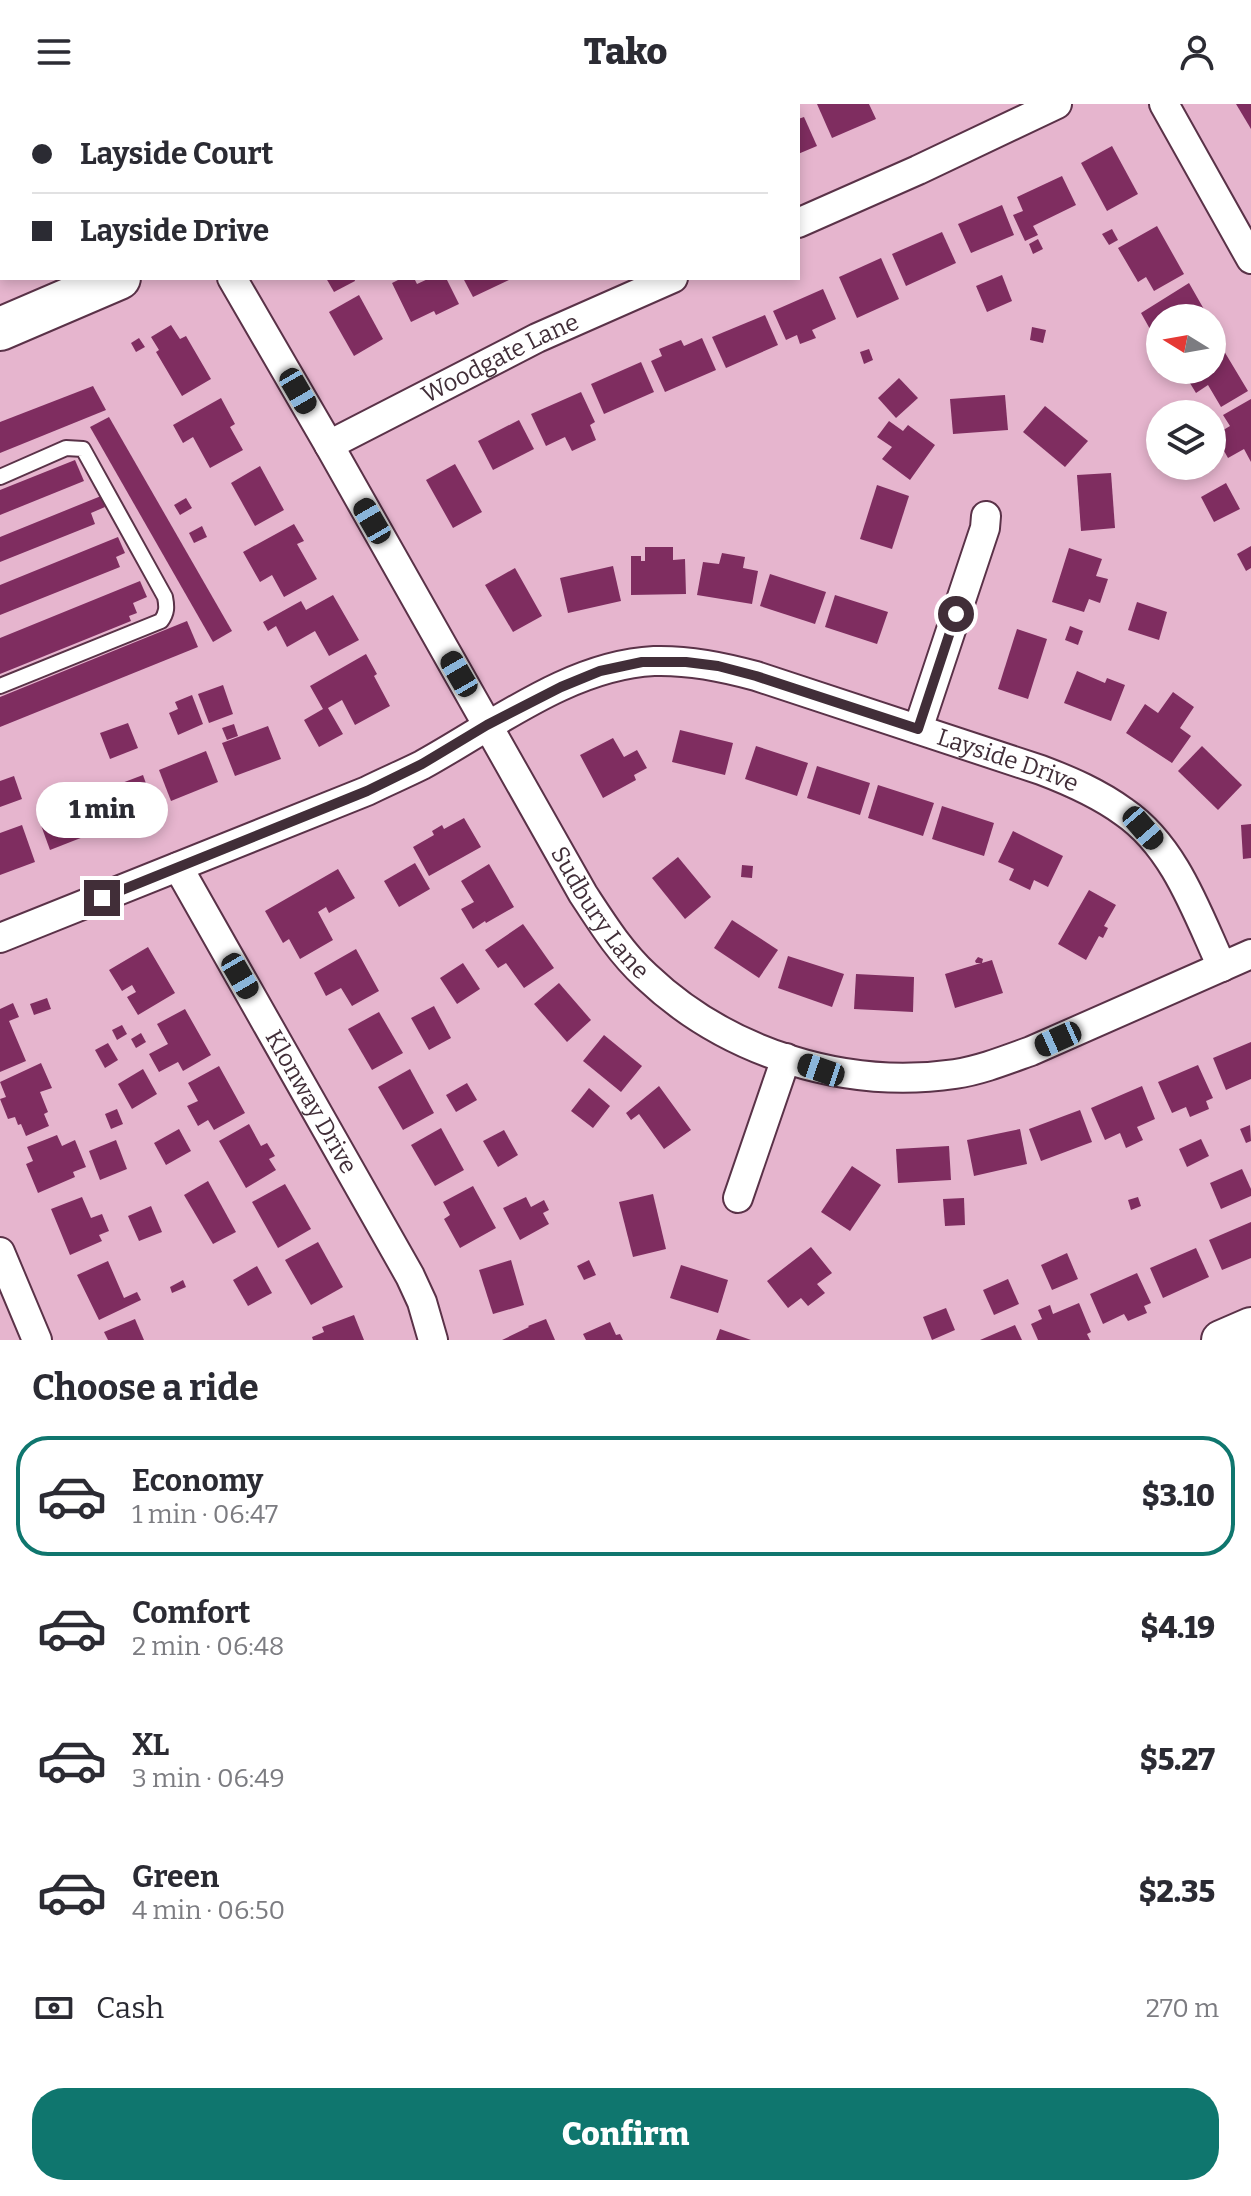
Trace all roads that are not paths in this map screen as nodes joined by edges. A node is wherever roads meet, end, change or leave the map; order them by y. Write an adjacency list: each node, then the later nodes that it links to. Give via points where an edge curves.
1 (1057, 104): 3 (street)
2 (1164, 104): 4 (street)
3 (800, 222)
4 (1251, 259)
5 (114, 280): 8 (main road)
6 (233, 280): 9 (street, Sudbury Lane)
7 (669, 280): 9 (street, Woodgate Lane, via 523,345)
8 (0, 329)
9 (329, 445): 13 (street, Sudbury Lane)
10 (0, 477): 12 (lane, via 66,448 83,449 167,607 161,621)
11 (986, 516): 14 (street)
12 (0, 686)
13 (487, 725): 14 (street, Layside Drive, via 600,671 654,661 718,666); 15 (street, Layside Drive, via 367,791); 19 (street, Sudbury Lane, via 583,894 628,957 690,1012)
14 (918, 729): 18 (street, Layside Drive, via 1082,786 1125,812 1175,869)
15 (178, 867): 16 (street, Layside Drive); 24 (street, Klonway Drive, via 410,1276)
16 (0, 938)
17 (1251, 954): 18 (street, Sudbury Lane)
18 (1222, 967): 19 (street, Sudbury Lane, via 1031,1051 956,1074 865,1077)
19 (786, 1058): 20 (street)
20 (738, 1198)
21 (0, 1252): 23 (street)
22 (1251, 1327): 25 (street)
23 (37, 1340)
24 (433, 1340)
25 (1221, 1340)

